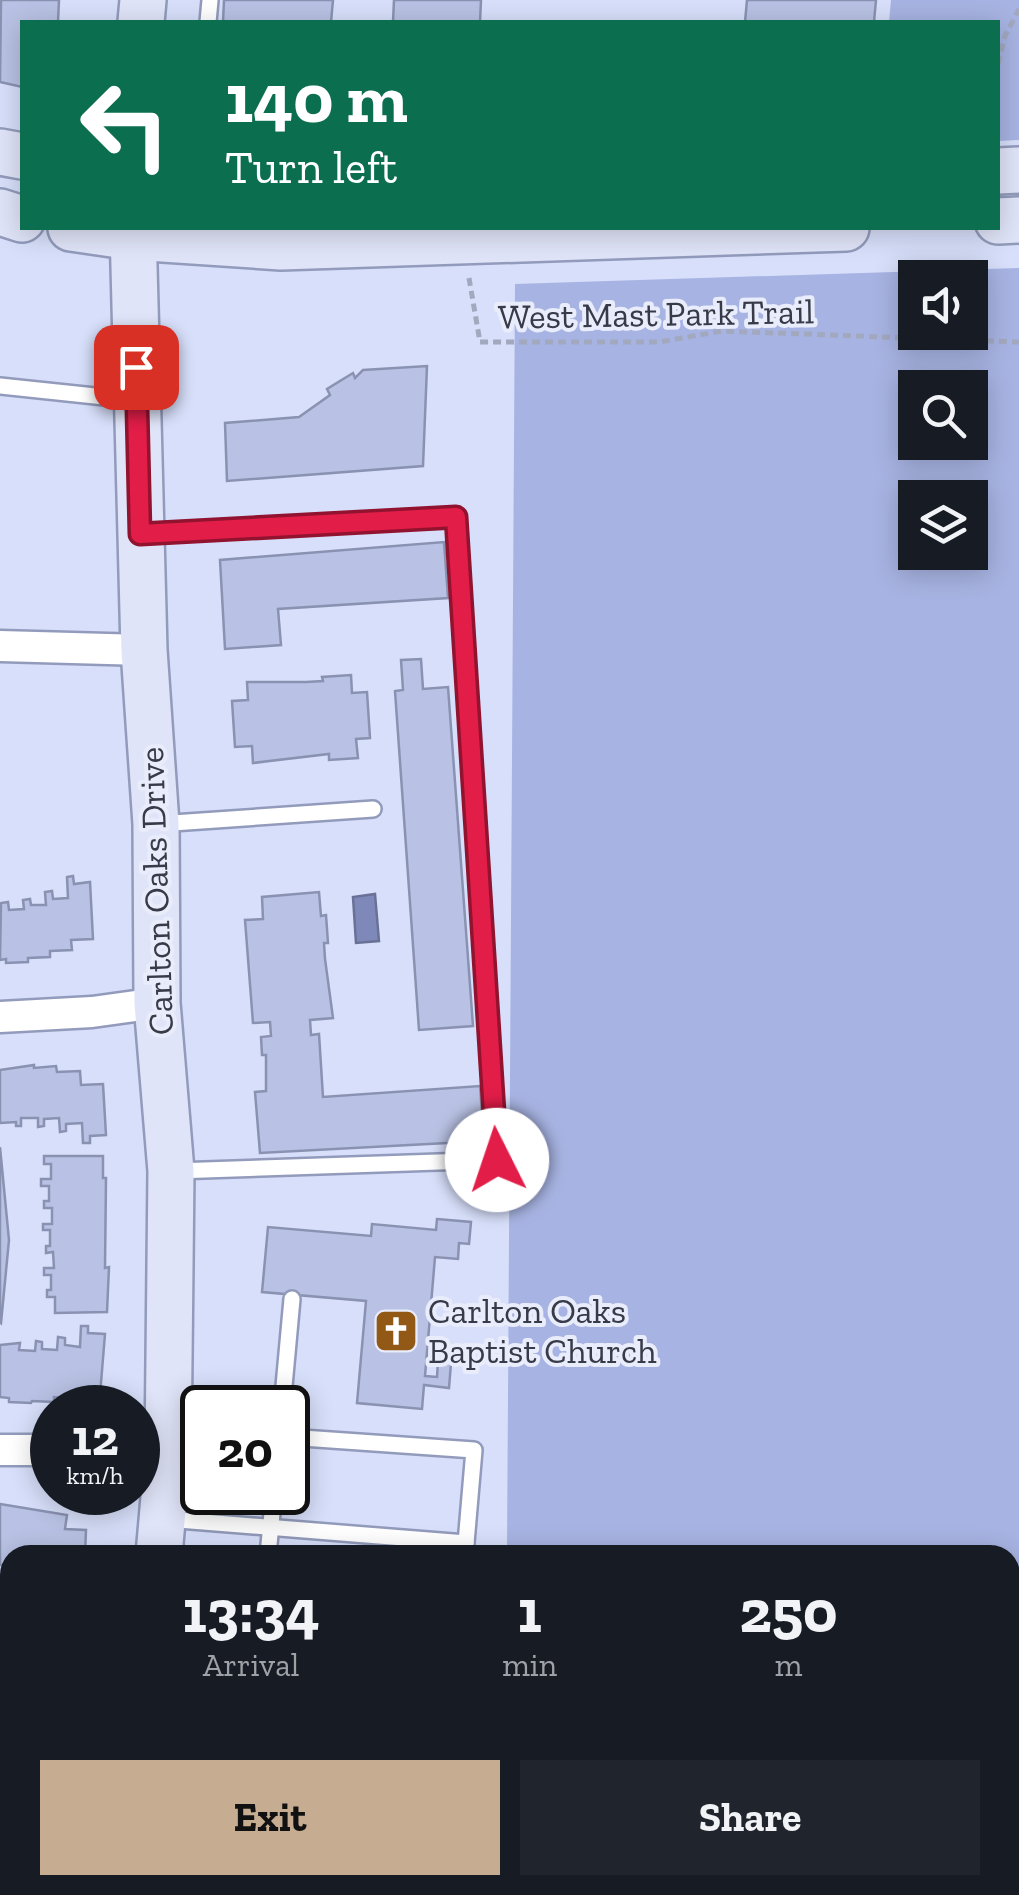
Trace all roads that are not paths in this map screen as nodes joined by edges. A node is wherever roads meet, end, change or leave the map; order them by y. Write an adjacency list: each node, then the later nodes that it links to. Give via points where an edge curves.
1 (102, 230): 3 (main road)
2 (789, 230): 3 (main road, via 280,248)
3 (133, 232): 5 (main road, Carlton Oaks Drive)
4 (0, 386): 5 (lane)
5 (137, 400): 6 (main road, Carlton Oaks Drive)
6 (140, 534): 8 (main road, Carlton Oaks Drive); 13 (lane, via 456,517 497,1160)
7 (0, 646): 8 (street)
8 (144, 650): 10 (main road, Carlton Oaks Drive)
9 (373, 809): 10 (lane)
10 (156, 824): 11 (main road, Carlton Oaks Drive)
11 (157, 1002): 12 (street); 13 (main road, Carlton Oaks Drive)
12 (0, 1018)
13 (171, 1172): 15 (main road, Carlton Oaks Drive)
14 (292, 1299): 16 (lane)
15 (157, 1385)
16 (284, 1385)
17 (310, 1438): 25 (lane, via 474,1450)
18 (0, 1450): 19 (street)
19 (30, 1450)
20 (272, 1515): 21 (lane)
21 (271, 1528): 22 (lane); 23 (lane); 24 (lane)
22 (160, 1537)
23 (269, 1545)
24 (428, 1545)
25 (465, 1545)

